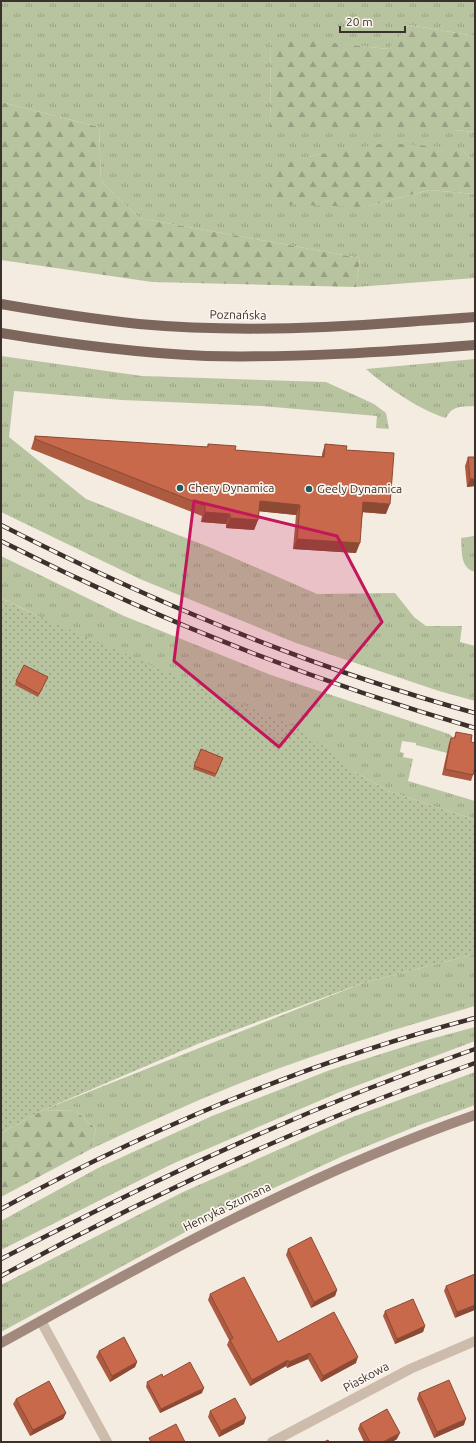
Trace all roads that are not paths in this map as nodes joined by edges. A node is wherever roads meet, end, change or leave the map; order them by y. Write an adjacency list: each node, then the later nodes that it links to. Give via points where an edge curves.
1 (1, 304): 2 (main road, Poznańska, via 140,324 215,328 333,327)
2 (475, 317)
3 (1, 333): 4 (main road, via 151,352 205,356 296,355)
4 (475, 345)
5 (475, 1115): 6 (street, Henryka Szumana, via 353,1162 299,1187 217,1226)
6 (41, 1321): 8 (street, Henryka Szumana); 9 (street)
7 (475, 1341): 10 (street, Piaskowa, via 410,1369)
8 (1, 1343)
9 (107, 1442)
10 (272, 1442)

